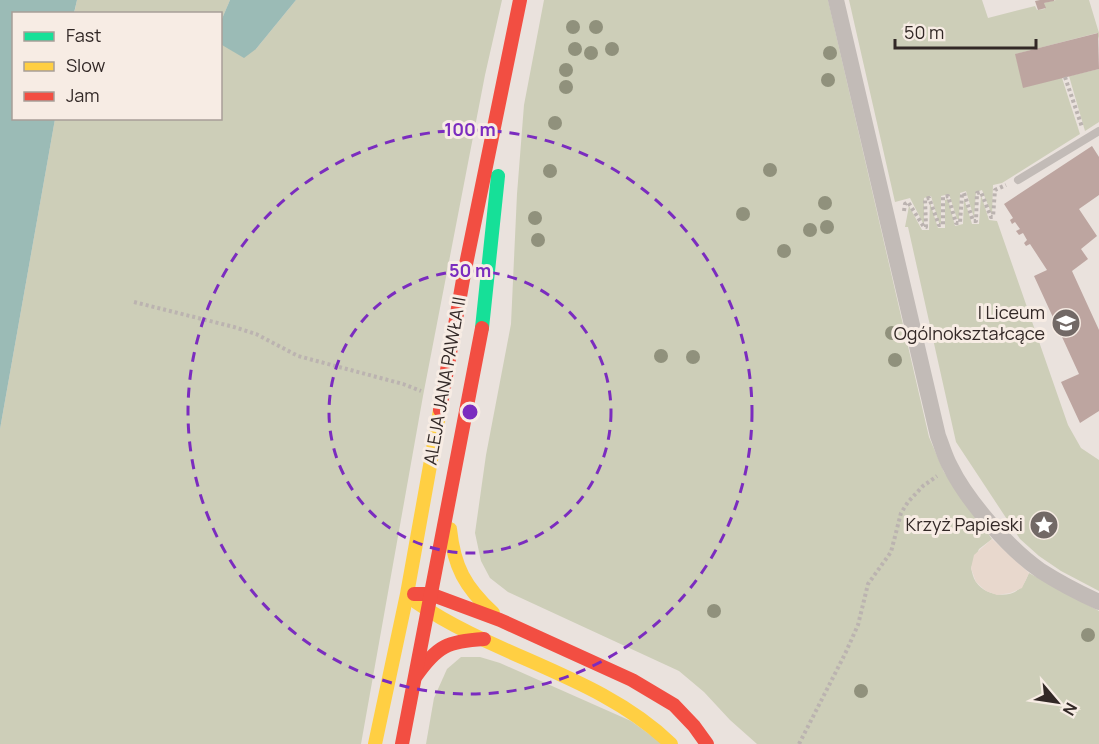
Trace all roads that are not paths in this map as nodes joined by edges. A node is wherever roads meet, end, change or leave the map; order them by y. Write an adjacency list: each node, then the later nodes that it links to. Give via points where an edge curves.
1 (520, 0): 3 (main road, ALEJA JANA PAWŁA II)
2 (836, 0): 9 (street, via 938,436 950,468 1012,547 1039,570)
3 (508, 62): 6 (main road, ALEJA JANA PAWŁA II, via 484,314); 7 (main road, ALEJA JANA PAWŁA II, via 464,274)
4 (1099, 131): 5 (lane)
5 (1018, 180)
6 (447, 512): 8 (main road, ALEJA JANA PAWŁA II); 11 (main road, via 454,557 462,577 473,595)
7 (407, 594): 8 (main road); 10 (main road); 14 (main road, ALEJA JANA PAWŁA II)
8 (430, 594): 10 (main road, ALEJA JANA PAWŁA II); 11 (main road)
9 (1099, 602)
10 (427, 610): 12 (main road); 13 (main road, ALEJA JANA PAWŁA II)
11 (500, 620): 17 (main road, via 632,680 674,705)
12 (484, 639): 13 (main road, via 445,644); 16 (main road, via 610,699 651,724)
13 (414, 678): 15 (main road, ALEJA JANA PAWŁA II)
14 (375, 744)
15 (402, 744)
16 (671, 744)
17 (707, 744)

